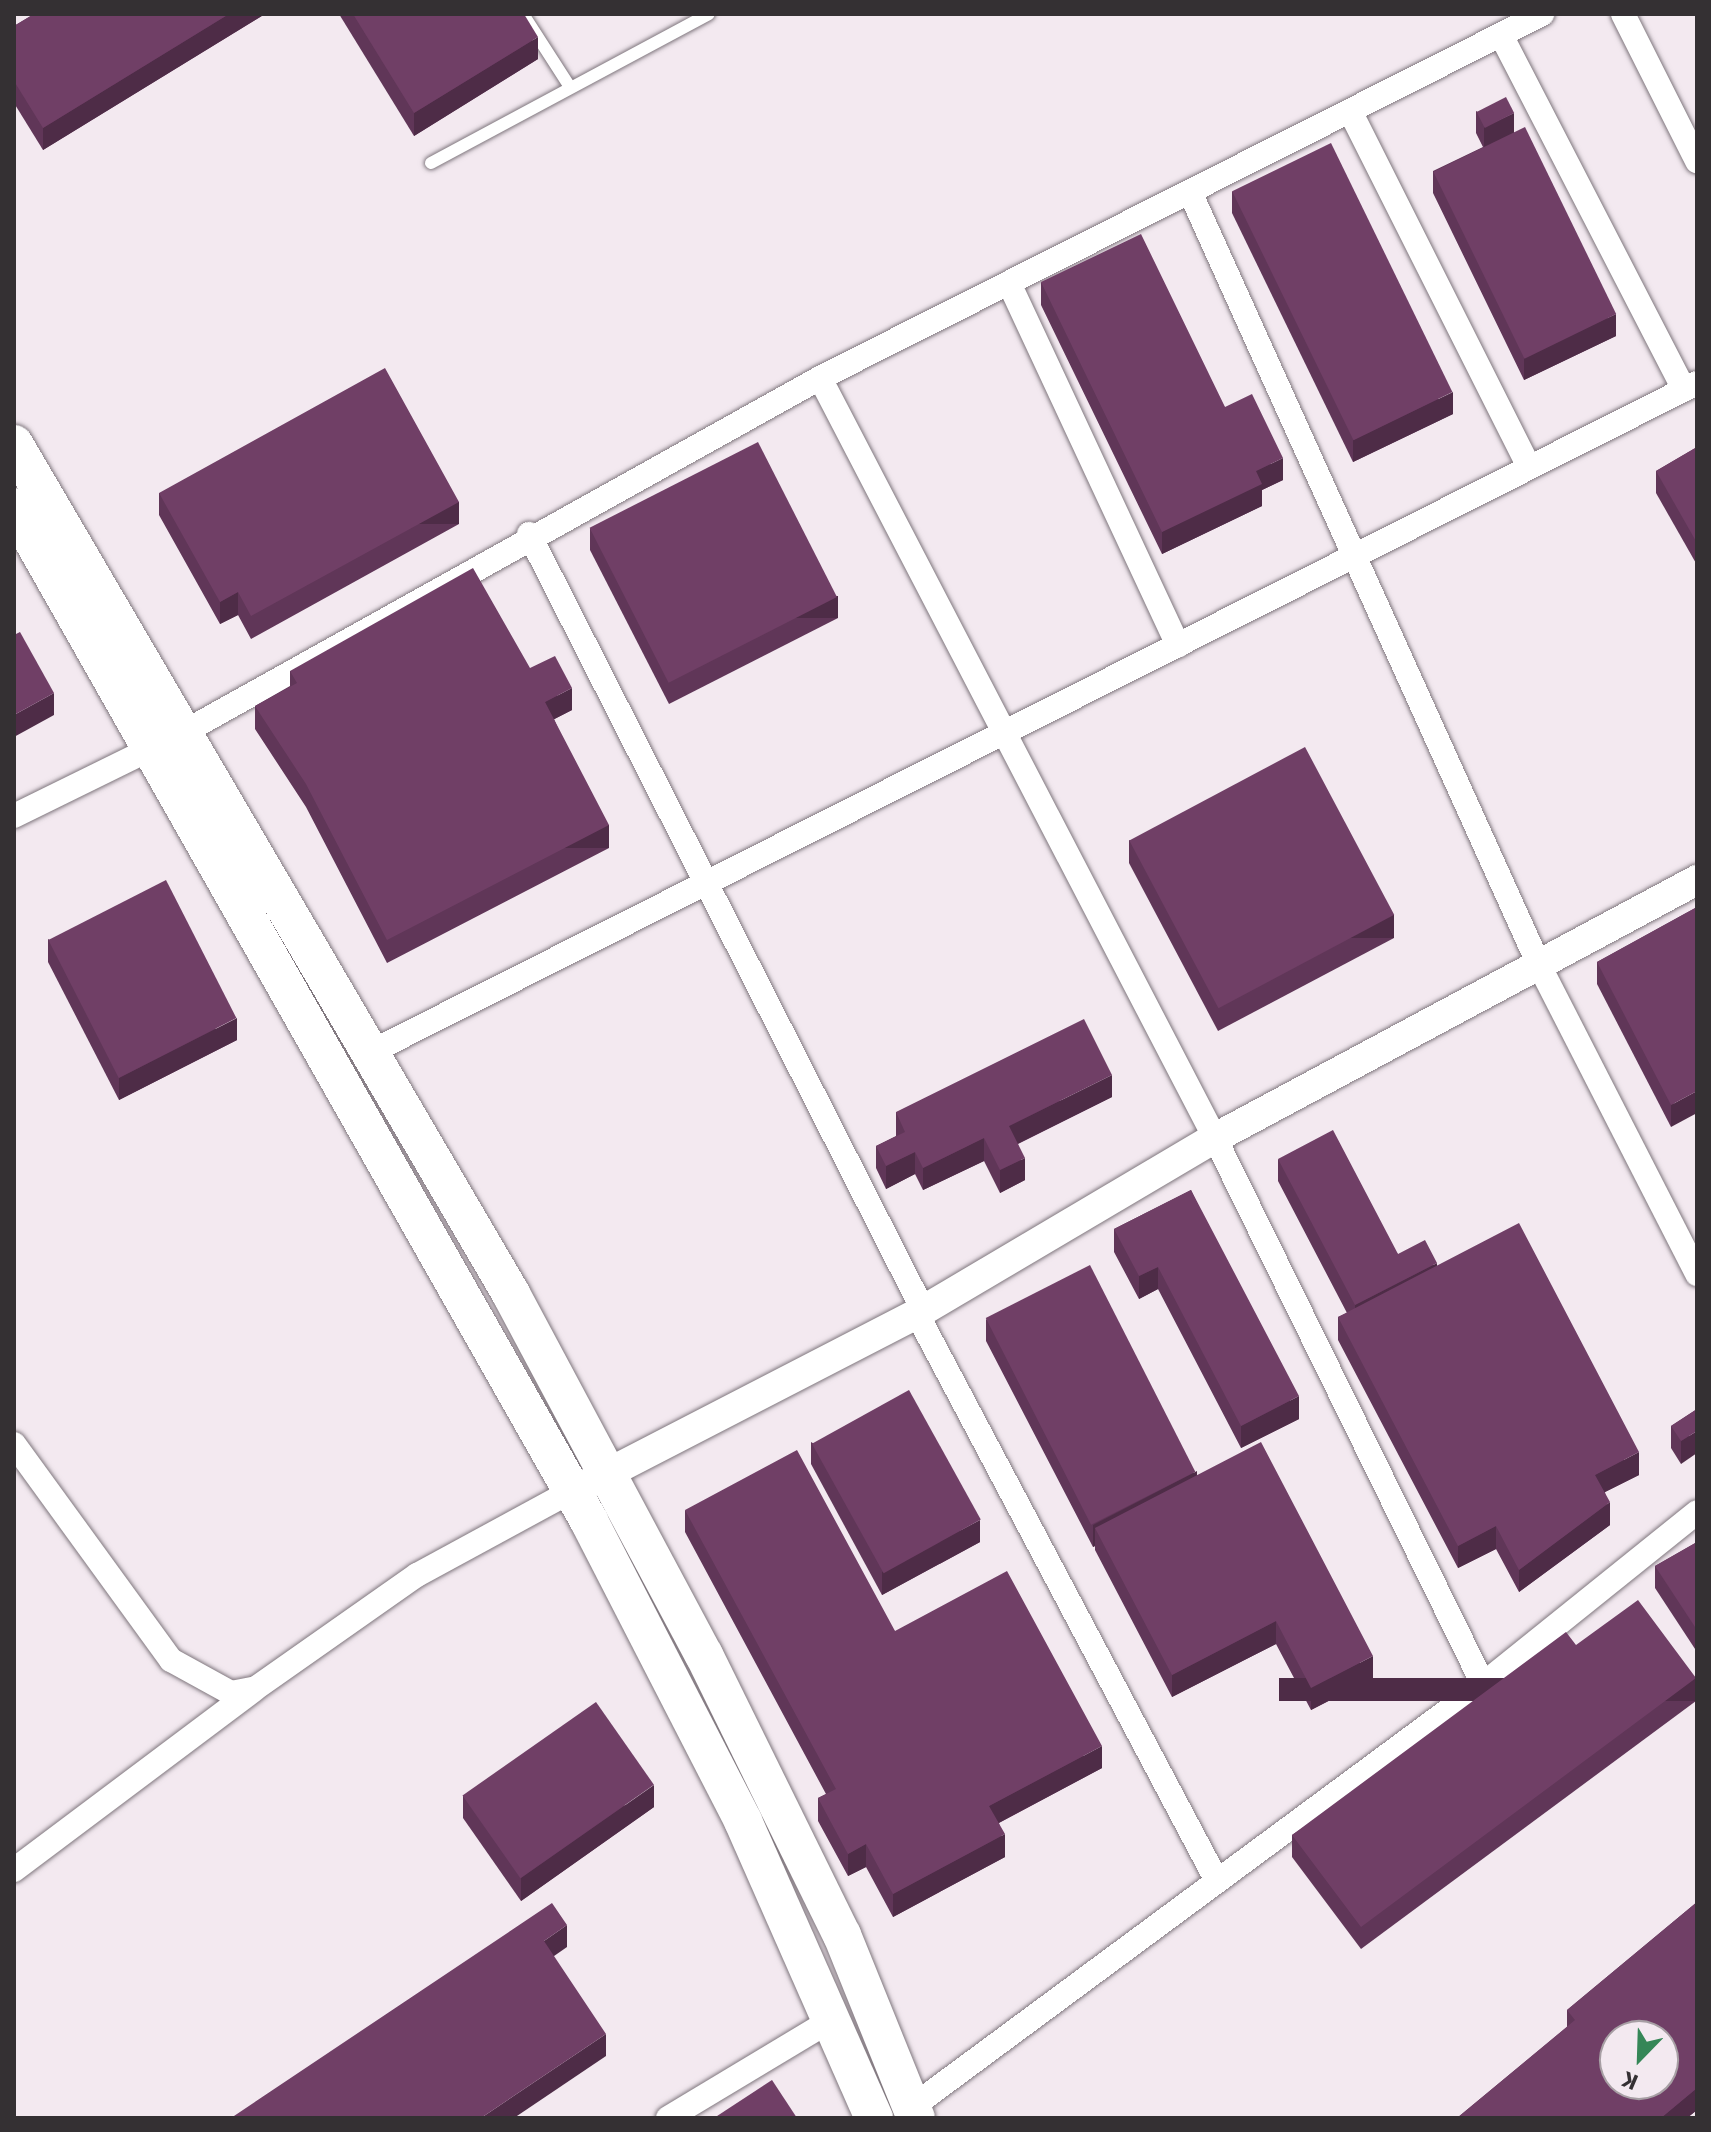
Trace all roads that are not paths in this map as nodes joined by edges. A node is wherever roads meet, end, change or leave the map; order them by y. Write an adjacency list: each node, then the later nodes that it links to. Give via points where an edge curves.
1 (523, 14): 6 (lane)
2 (709, 14): 6 (lane)
3 (1542, 14): 5 (street)
4 (1623, 14): 8 (street)
5 (1501, 35): 7 (street); 13 (street)
6 (570, 87): 9 (lane)
7 (1350, 111): 10 (street); 15 (street)
8 (1697, 161)
9 (431, 163)
10 (1190, 192): 11 (street); 18 (street)
11 (1009, 283): 12 (street); 19 (street)
12 (820, 378): 17 (street); 21 (street)
13 (1690, 386): 15 (street)
14 (14, 444): 20 (main road)
15 (1529, 467): 18 (street)
16 (14, 507): 22 (main road)
17 (529, 534): 20 (street); 25 (street)
18 (1357, 554): 19 (street); 26 (street)
19 (1178, 645): 21 (street)
20 (186, 731): 27 (main road)
21 (1005, 732): 25 (street); 28 (street)
22 (152, 748): 23 (street); 33 (main road)
23 (14, 816)
24 (1697, 880): 26 (street)
25 (703, 885): 27 (street); 30 (street)
26 (1540, 967): 28 (street); 29 (street)
27 (371, 1052): 32 (main road)
28 (1215, 1138): 30 (street); 35 (street)
29 (1697, 1274)
30 (920, 1312): 32 (street); 38 (street)
31 (14, 1444): 36 (street, via 171,1660 231,1693)
32 (607, 1473): 33 (street); 40 (main road, via 842,1935)
33 (572, 1491): 36 (street, via 417,1575); 39 (main road, via 743,1821)
34 (1697, 1512): 35 (street)
35 (1483, 1684): 38 (street)
36 (256, 1688): 37 (street)
37 (14, 1870)
38 (1217, 1881): 40 (street)
39 (833, 2019): 41 (street); 42 (main road)
40 (914, 2112)
41 (668, 2118)
42 (874, 2118)

